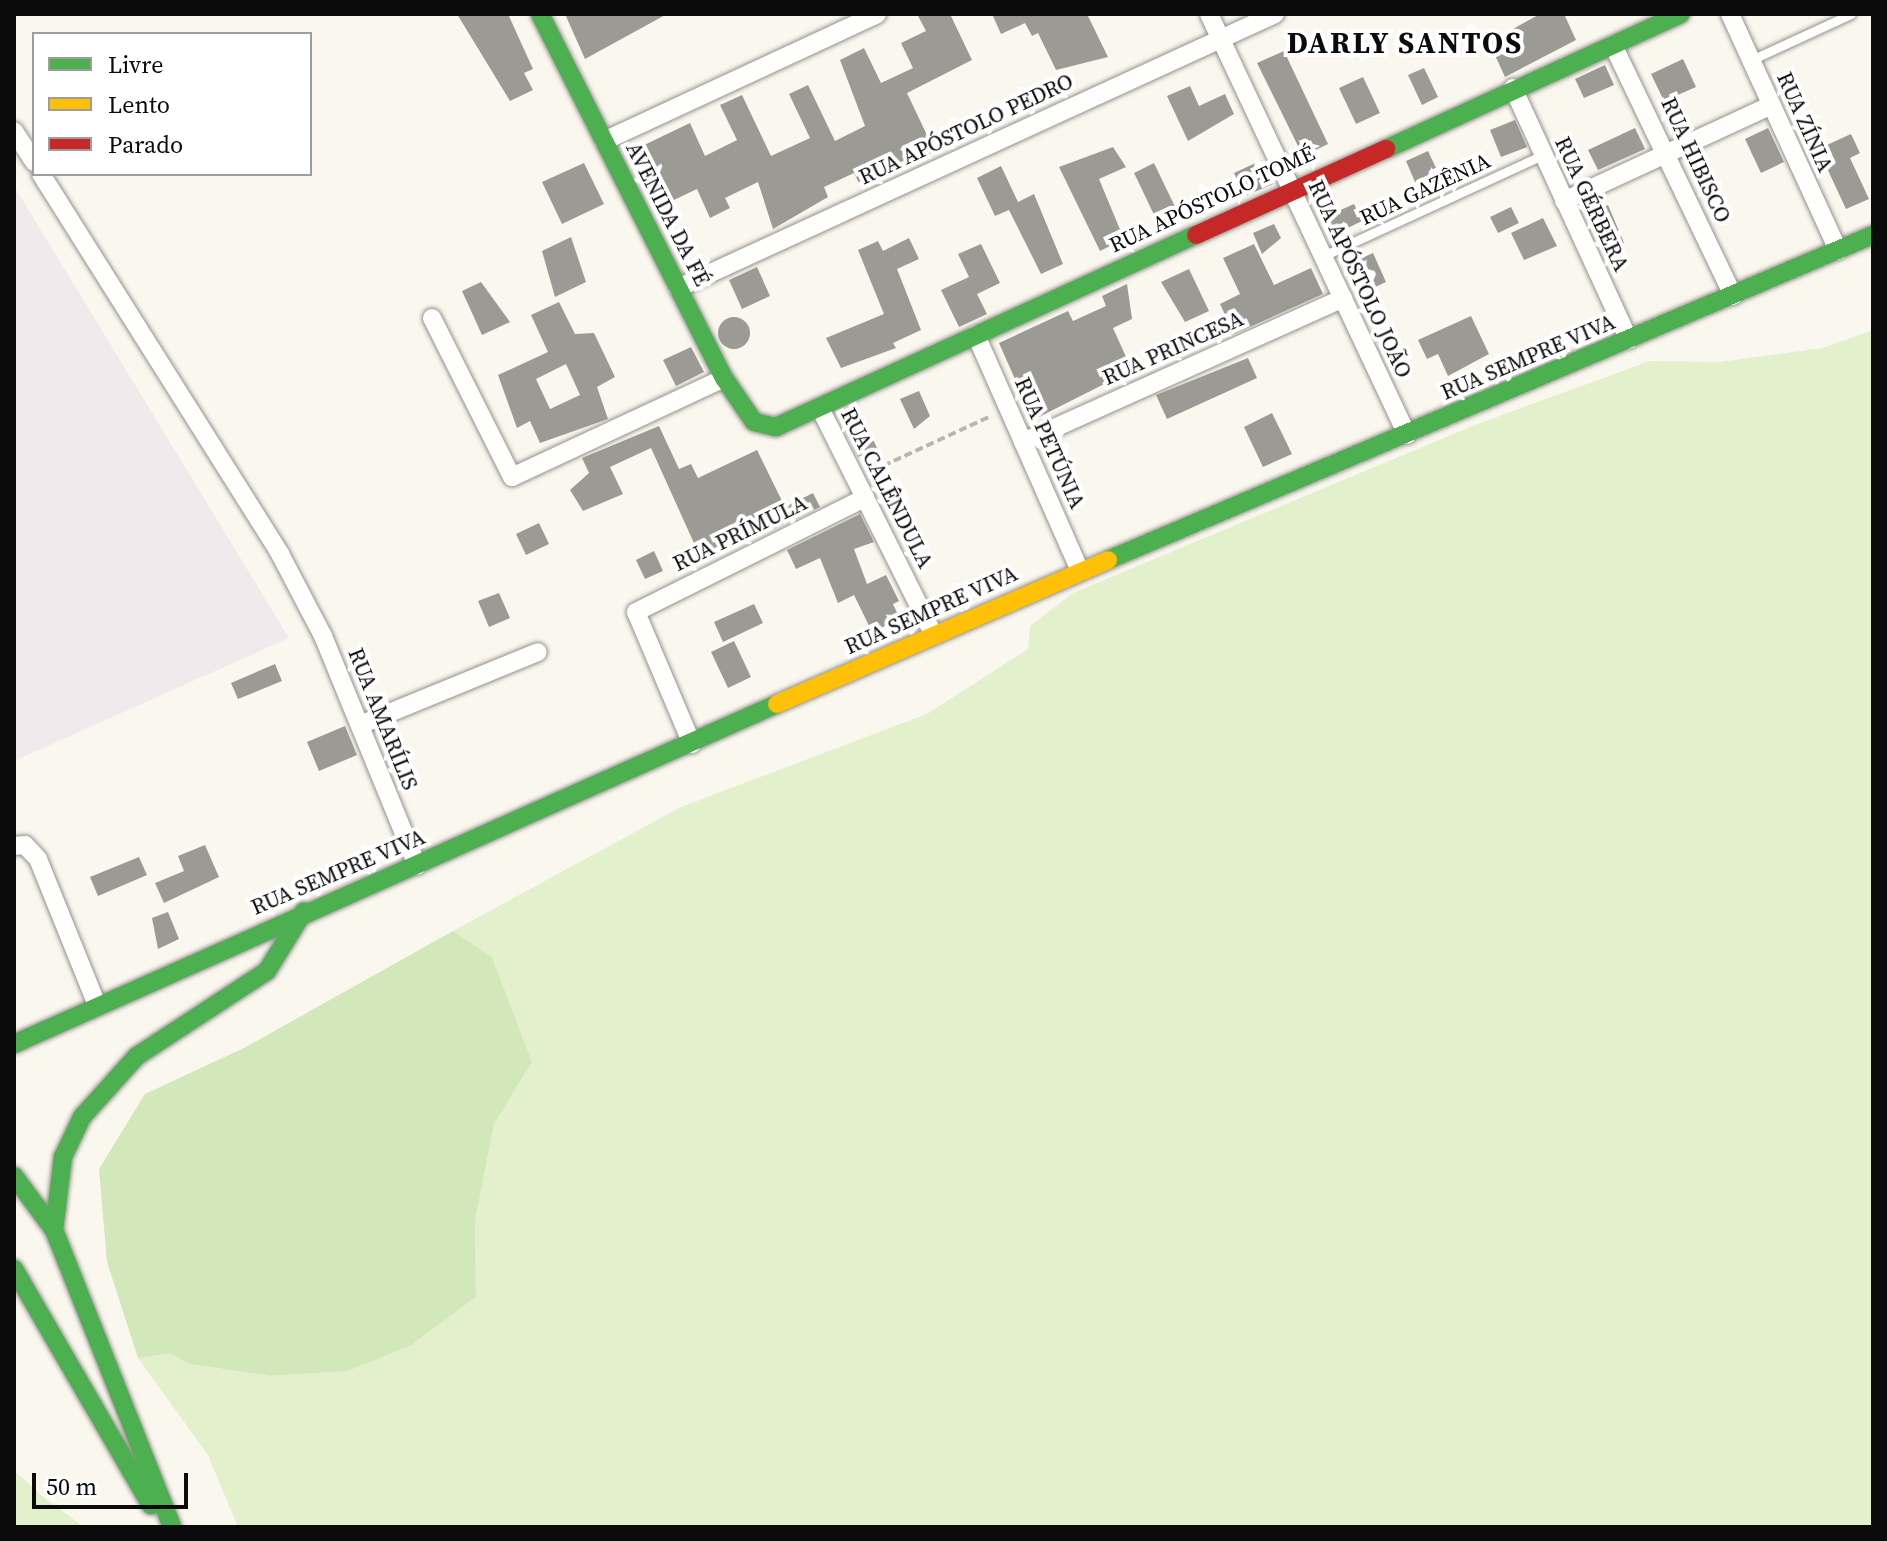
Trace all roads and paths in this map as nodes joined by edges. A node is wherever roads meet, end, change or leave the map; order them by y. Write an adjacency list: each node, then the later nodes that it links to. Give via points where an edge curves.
1 (540, 14): 14 (street, AVENIDA DA FÉ)
2 (877, 14): 14 (street)
3 (1209, 14): 8 (street, RUA APÓSTOLO JOÃO)
4 (1275, 14): 8 (street, RUA APÓSTOLO PEDRO)
5 (1681, 14): 9 (street, RUA APÓSTOLO TOMÉ)
6 (1730, 14): 10 (street, RUA ZÍNIA)
7 (1851, 14): 10 (lane)
8 (1221, 39): 19 (street, RUA APÓSTOLO JOÃO); 24 (street, RUA APÓSTOLO PEDRO)
9 (1613, 45): 11 (street, RUA APÓSTOLO TOMÉ); 15 (street, RUA HIBISCO)
10 (1751, 60): 12 (street, RUA ZÍNIA)
11 (1513, 88): 16 (street, RUA GÉRBERA); 19 (street, RUA APÓSTOLO TOMÉ)
12 (1770, 106): 15 (street); 22 (street, RUA ZÍNIA)
13 (14, 131): 17 (street)
14 (604, 141): 24 (street, AVENIDA DA FÉ)
15 (1668, 153): 20 (street); 25 (street, RUA HIBISCO)
16 (1543, 155): 20 (street, RUA GÉRBERA); 23 (lane, RUA GAZÊNIA)
17 (32, 159)
18 (42, 176): 41 (street, RUA AMARÍLIS, via 280,554 323,636)
19 (1291, 189): 23 (street, RUA APÓSTOLO JOÃO); 28 (street, RUA APÓSTOLO TOMÉ)
20 (1564, 201): 29 (street, RUA GÉRBERA)
21 (1873, 235): 22 (street, RUA SEMPRE VIVA)
22 (1838, 250): 25 (street, RUA SEMPRE VIVA)
23 (1323, 256): 26 (street, RUA APÓSTOLO JOÃO)
24 (678, 288): 30 (street, AVENIDA DA FÉ)
25 (1733, 296): 29 (street, RUA SEMPRE VIVA)
26 (1343, 298): 34 (street, RUA APÓSTOLO JOÃO); 35 (street, RUA PRINCESA)
27 (432, 318): 30 (street, via 512,477)
28 (976, 335): 31 (street, RUA APÓSTOLO TOMÉ); 32 (street, RUA PETÚNIA)
29 (1629, 340): 34 (street, RUA SEMPRE VIVA)
30 (724, 378): 33 (street, AVENIDA DA FÉ, via 744,411)
31 (820, 408): 33 (street, RUA APÓSTOLO TOMÉ, via 788,424); 36 (street, RUA CALÊNDULA)
32 (1008, 408): 35 (street, RUA PETÚNIA); 36 (path)
33 (765, 425)
34 (1407, 435): 38 (street, RUA SEMPRE VIVA)
35 (1023, 442): 38 (street, RUA PETÚNIA)
36 (855, 479): 37 (street, RUA CALÊNDULA)
37 (865, 498): 39 (street, RUA CALÊNDULA); 42 (street, RUA PRÍMULA, via 636,612)
38 (1080, 571): 39 (street, RUA SEMPRE VIVA)
39 (933, 634): 42 (street, RUA SEMPRE VIVA)
40 (538, 652): 41 (street)
41 (360, 725): 44 (street, RUA AMARÍLIS)
42 (692, 744): 44 (street, RUA SEMPRE VIVA)
43 (14, 846): 46 (street, via 25,845 38,859)
44 (417, 865): 45 (street, RUA SEMPRE VIVA)
45 (304, 911): 46 (street, RUA SEMPRE VIVA); 49 (street, via 267,971 137,1056 82,1117 63,1157)
46 (97, 1005): 47 (street, RUA SEMPRE VIVA)
47 (14, 1044)
48 (14, 1176): 49 (street)
49 (54, 1230): 52 (street)
50 (14, 1269): 51 (street, via 32,1289)
51 (164, 1527)
52 (172, 1527)

